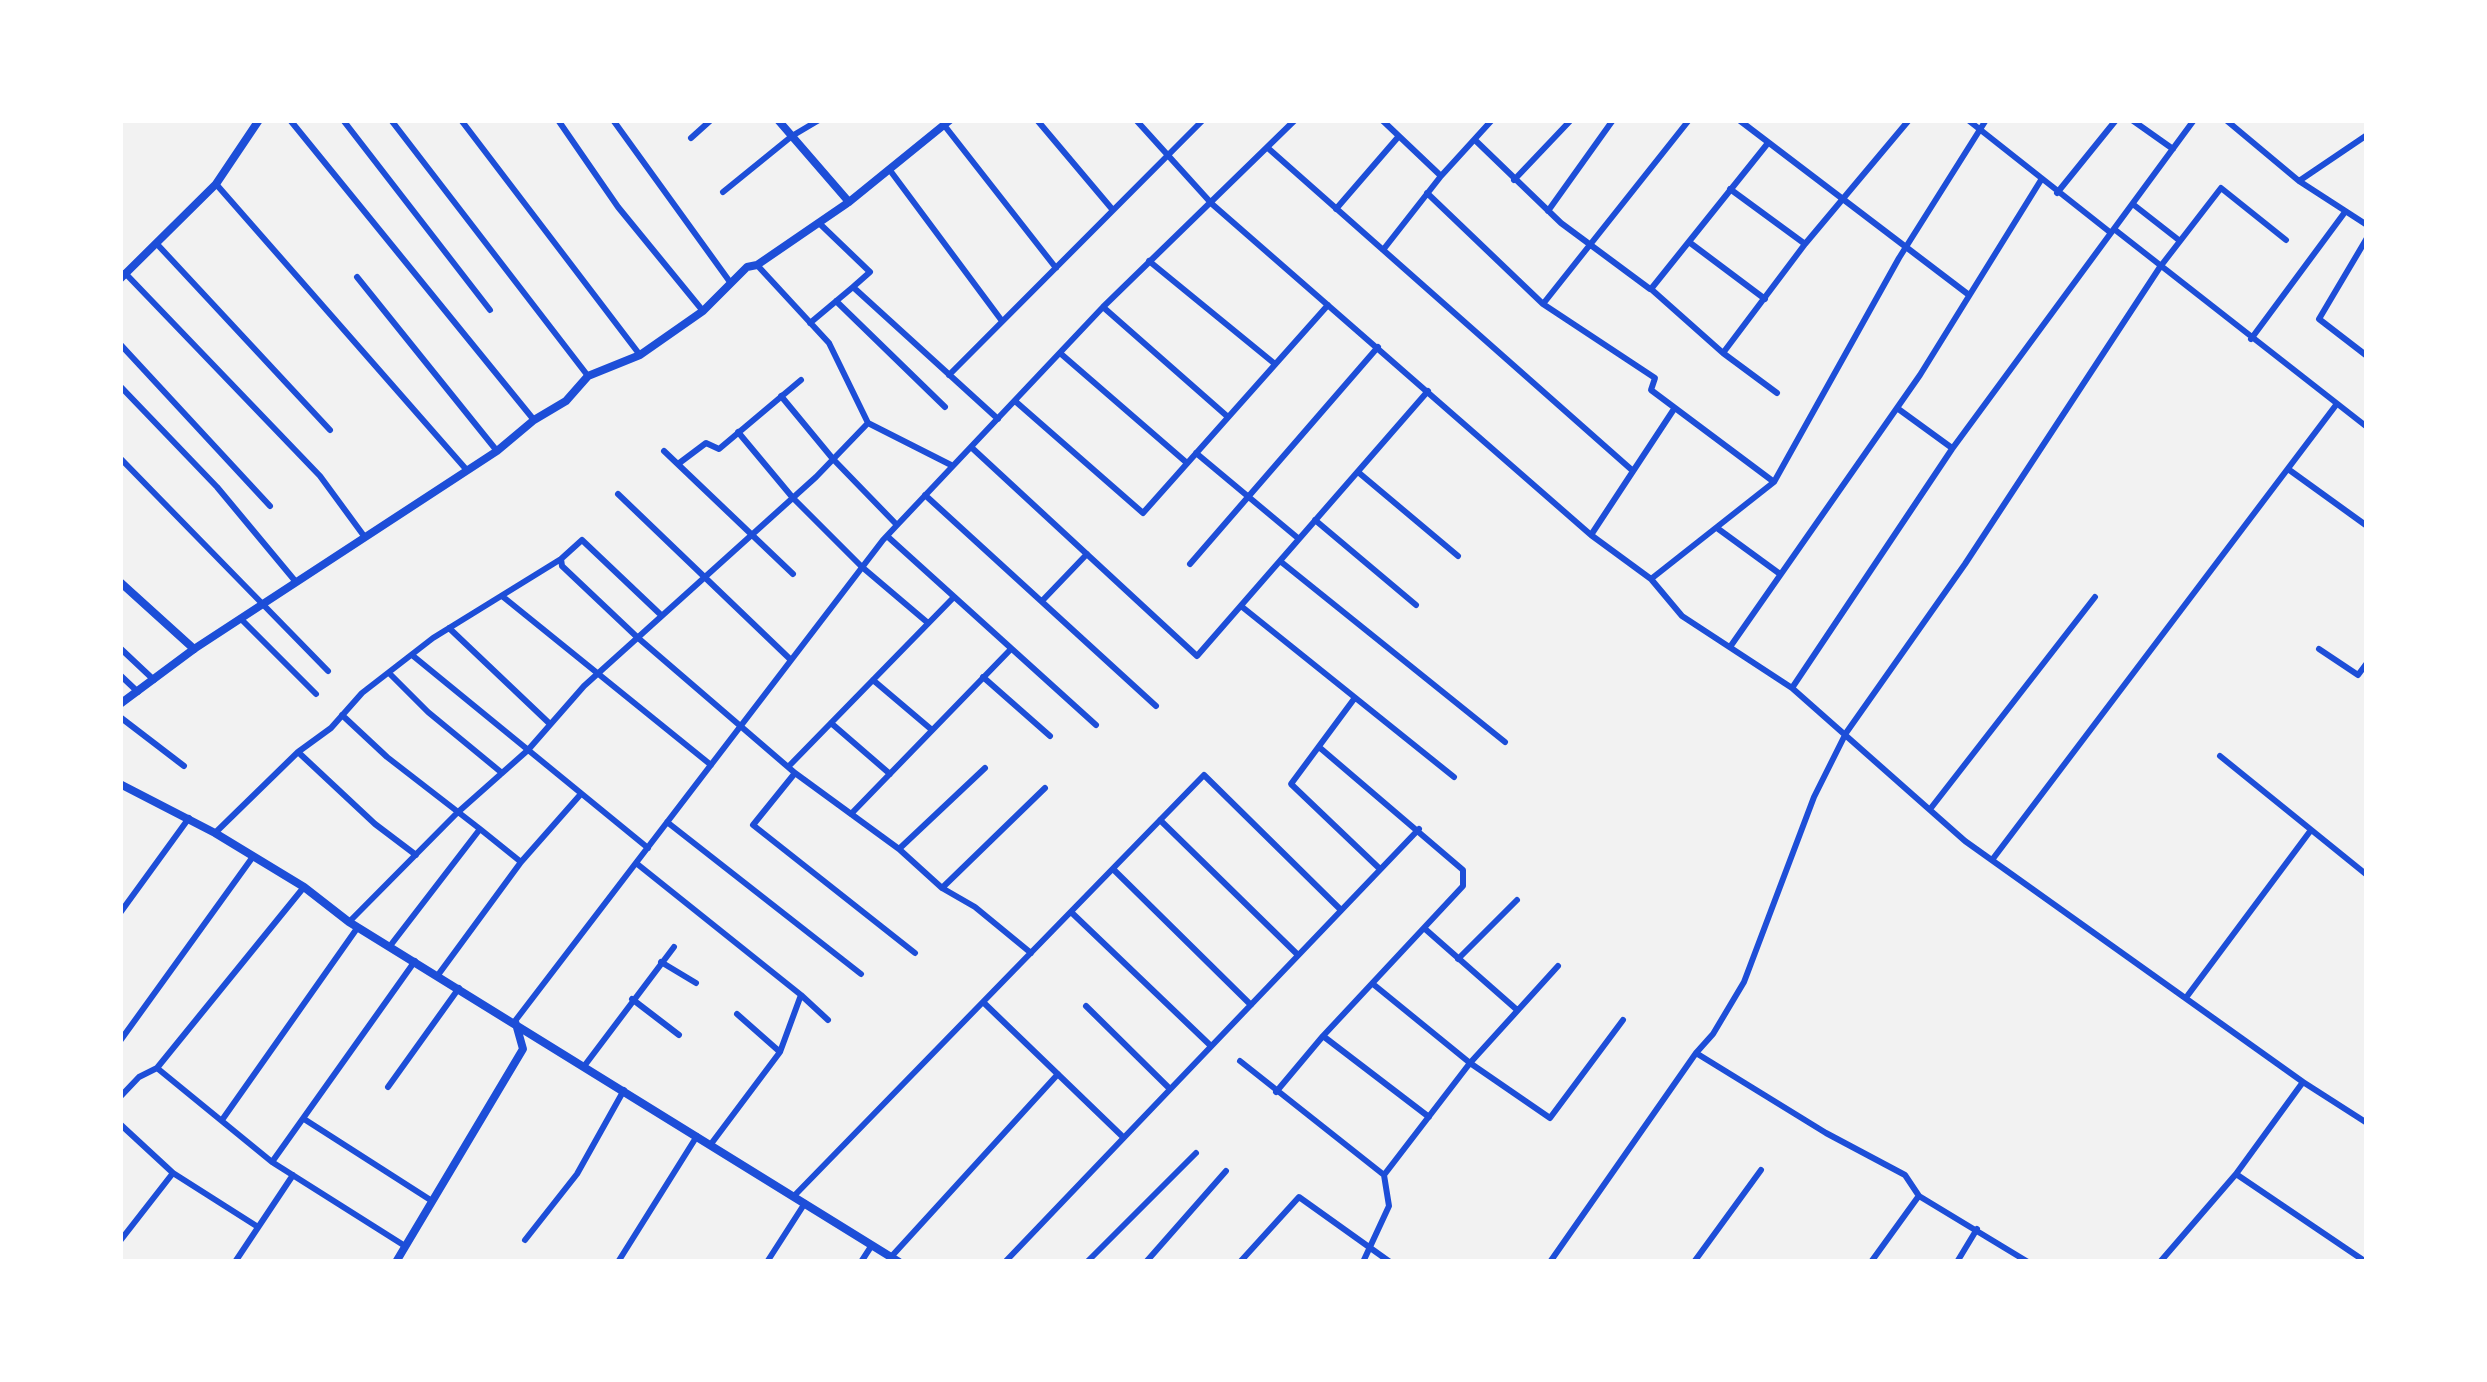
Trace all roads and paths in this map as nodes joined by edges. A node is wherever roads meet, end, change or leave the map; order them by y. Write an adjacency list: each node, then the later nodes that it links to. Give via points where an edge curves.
1 (260, 120): 43 (street)
2 (290, 120): 109 (street)
3 (343, 120): 83 (street)
4 (391, 120): 96 (street)
5 (461, 120): 92 (street)
6 (557, 120): 84 (street)
7 (613, 120): 74 (street)
8 (711, 120): 32 (street)
9 (778, 120): 30 (street)
10 (819, 120): 30 (street)
11 (1037, 120): 53 (street)
12 (1136, 120): 37 (street)
13 (1203, 120): 37 (street)
14 (1295, 120): 35 (street)
15 (1382, 120): 31 (street)
16 (1492, 120): 33 (street)
17 (1570, 120): 40 (street)
18 (1613, 120): 54 (street)
19 (1690, 120): 64 (street)
20 (1739, 120): 34 (street)
21 (1910, 120): 48 (street)
22 (1968, 120): 28 (street)
23 (2116, 120): 47 (street)
24 (2132, 120): 36 (street)
25 (2194, 120): 36 (street)
26 (2226, 120): 42 (street)
27 (947, 122): 38 (street); 71 (street)
28 (1983, 124): 41 (street); 66 (street)
29 (2367, 135): 42 (street)
30 (792, 136): 45 (street); 49 (street)
31 (1399, 136): 39 (street); 52 (street)
32 (691, 138)
33 (1475, 140): 39 (street); 40 (street)
34 (1768, 143): 44 (street); 48 (street)
35 (1269, 149): 50 (street); 52 (street)
36 (2173, 149): 51 (street)
37 (1167, 155): 50 (street); 53 (street)
38 (889, 169): 49 (street); 86 (street)
39 (1441, 176): 46 (street)
40 (1514, 180): 54 (street)
41 (2041, 180): 47 (street); 77 (street)
42 (2299, 181): 55 (street)
43 (216, 184): 63 (street); 124 (street)
44 (1730, 189): 62 (street); 65 (street)
45 (723, 193)
46 (1427, 193): 67 (street); 80 (street)
47 (2057, 193): 58 (street)
48 (1841, 201): 65 (street); 66 (street)
49 (849, 202): 56 (street)
50 (1212, 204): 68 (street); 81 (street)
51 (2134, 206): 58 (street); 61 (street)
52 (1336, 209): 67 (street)
53 (1113, 210): 71 (street)
54 (1548, 211): 64 (street)
55 (2346, 212): 57 (street); 87 (street)
56 (819, 223): 69 (street); 75 (street, via 870,272)
57 (2367, 225)
58 (2112, 231): 70 (street); 115 (street)
59 (2367, 238): 93 (street, via 2319,319)
60 (2286, 240): 61 (street, via 2221,188)
61 (2180, 241): 70 (street)
62 (1689, 242): 76 (street); 78 (street)
63 (156, 243): 72 (street); 112 (street)
64 (1587, 244): 76 (street); 80 (street)
65 (1805, 244): 78 (street)
66 (1905, 248): 77 (street); 128 (street)
67 (1383, 250): 126 (street)
68 (1149, 262): 82 (street); 94 (street)
69 (757, 265): 74 (street); 85 (street)
70 (2160, 267): 87 (street); 195 (street)
71 (1056, 268): 86 (street)
72 (123, 276): 140 (street, via 320,476)
73 (357, 277): 116 (street)
74 (730, 283): 84 (street)
75 (853, 287): 79 (street); 95 (street)
76 (1651, 290): 90 (street)
77 (1969, 295): 105 (street)
78 (1765, 299): 90 (street)
79 (836, 301): 85 (street); 104 (street)
80 (1543, 304): 106 (street, via 1655,377 1651,389)
81 (1328, 305): 89 (street); 94 (street)
82 (1103, 308): 91 (street); 107 (street)
83 (490, 310)
84 (703, 311): 92 (street)
85 (810, 322): 110 (street)
86 (1002, 322): 95 (street)
87 (2251, 339): 103 (street)
88 (120, 344): 133 (street)
89 (1378, 347): 99 (street); 131 (street)
90 (1723, 352): 100 (street)
91 (1060, 353): 102 (street); 121 (street)
92 (640, 355): 96 (street)
93 (2367, 356)
94 (1275, 364): 107 (street)
95 (949, 374): 108 (street)
96 (588, 376): 109 (street)
97 (801, 380): 101 (street)
98 (120, 386): 154 (street)
99 (1428, 391): 127 (street); 139 (street)
100 (1777, 393)
101 (781, 396): 113 (street); 120 (street)
102 (1015, 400): 108 (street); 121 (street, via 1143,513)
103 (2336, 405): 111 (street); 125 (street)
104 (945, 407)
105 (1897, 408): 115 (street); 150 (street)
106 (1674, 409): 126 (street); 128 (street)
107 (1228, 416): 118 (street)
108 (998, 419): 114 (street)
109 (534, 420): 116 (street)
110 (868, 423): 120 (street); 123 (street)
111 (2367, 427)
112 (330, 430)
113 (738, 432): 122 (street, via 718,448 706,442); 132 (street)
114 (971, 447): 123 (street); 143 (street)
115 (1952, 448): 182 (street)
116 (496, 451): 124 (street)
117 (664, 451): 122 (street)
118 (1196, 453): 121 (street); 131 (street)
119 (120, 458): 159 (street)
120 (833, 459): 132 (street); 135 (street)
121 (1187, 463)
122 (678, 464): 138 (street)
123 (953, 466): 130 (street)
124 (465, 468): 140 (street)
125 (2288, 469): 136 (street); 226 (street)
126 (1633, 471): 139 (street)
127 (1358, 472): 134 (street); 144 (street)
128 (1774, 482): 137 (street)
129 (618, 494): 151 (street)
130 (925, 496): 135 (street); 158 (street)
131 (1249, 497): 142 (street); 147 (street)
132 (793, 498): 138 (street); 148 (street)
133 (270, 506)
134 (1316, 520): 142 (street); 160 (street)
135 (897, 525): 141 (street)
136 (2367, 526)
137 (1717, 528): 150 (street); 152 (street)
138 (753, 532): 149 (street); 151 (street)
139 (1591, 535): 152 (street)
140 (364, 536): 154 (street)
141 (887, 536): 148 (street); 156 (street)
142 (1299, 539): 146 (street)
143 (1087, 554): 158 (street); 161 (street, via 1197,656)
144 (1458, 556)
145 (561, 559): 155 (street); 162 (street, via 582,540); 166 (street)
146 (1280, 561): 161 (street); 197 (street)
147 (1190, 564)
148 (862, 568): 164 (street); 173 (street)
149 (793, 574)
150 (1780, 574): 167 (street)
151 (703, 576): 162 (street); 173 (street)
152 (1651, 580): 167 (street, via 1682,616)
153 (120, 582): 169 (street)
154 (296, 582): 159 (street)
155 (502, 596): 165 (street); 177 (street)
156 (954, 597): 164 (street); 170 (street)
157 (2095, 597): 212 (street)
158 (1042, 601): 187 (street)
159 (263, 605): 163 (street); 175 (street)
160 (1416, 605)
161 (1241, 606): 185 (street)
162 (661, 615): 166 (street)
163 (242, 620): 169 (street); 184 (street)
164 (928, 623): 181 (street)
165 (449, 628): 172 (street); 191 (street)
166 (637, 637): 177 (street); 193 (street)
167 (1730, 647): 182 (street)
168 (120, 648): 180 (street)
169 (194, 649): 180 (street)
170 (1010, 649): 179 (street); 192 (street)
171 (2319, 650): 174 (street, via 2358,675)
172 (412, 655): 176 (street); 199 (street)
173 (791, 660): 193 (street)
174 (2367, 663)
175 (328, 671)
176 (389, 673): 188 (street); 206 (street)
177 (597, 674): 191 (street); 202 (street)
178 (120, 675): 183 (street)
179 (983, 677): 194 (street); 196 (street)
180 (154, 680): 183 (street)
181 (872, 680): 190 (street); 194 (street)
182 (1792, 688): 195 (street)
183 (137, 692): 186 (street)
184 (316, 694)
185 (1354, 699): 198 (street); 208 (street)
186 (120, 704)
187 (1156, 706)
188 (342, 715): 200 (street); 213 (street)
189 (120, 717): 203 (street)
190 (831, 723): 205 (street); 207 (street)
191 (550, 724): 199 (street)
192 (1096, 724)
193 (741, 725): 202 (street); 205 (street)
194 (932, 730): 207 (street)
195 (1846, 733): 212 (street); 270 (street, via 1744,982)
196 (1050, 736)
197 (1504, 742)
198 (1319, 747): 219 (street); 230 (street, via 1291,784)
199 (528, 750): 206 (street); 211 (street)
200 (298, 752): 221 (street); 224 (street)
201 (2220, 756): 220 (street)
202 (711, 765): 217 (street)
203 (184, 766)
204 (985, 768): 223 (street)
205 (792, 770): 214 (street); 242 (street, via 753,825)
206 (502, 772): 213 (street)
207 (890, 774): 214 (street)
208 (1454, 777)
209 (1045, 788): 233 (street)
210 (122, 789): 215 (street)
211 (580, 795): 222 (street); 227 (street)
212 (1931, 808): 226 (street)
213 (457, 813): 218 (street); 224 (street)
214 (851, 814): 223 (street)
215 (189, 818): 221 (street); 237 (street)
216 (1160, 820): 229 (street); 235 (street, via 1204,775); 244 (street)
217 (667, 822): 222 (street); 249 (street)
218 (480, 829): 227 (street); 240 (street)
219 (1419, 829): 230 (street); 239 (street, via 1463,870 1463,886)
220 (2312, 830): 231 (street); 255 (street)
221 (215, 832): 225 (street)
222 (648, 848): 228 (street)
223 (899, 849): 233 (street)
224 (416, 855): 238 (street)
225 (251, 858): 232 (street); 267 (street)
226 (1992, 860): 255 (street)
227 (520, 862): 250 (street)
228 (636, 863): 254 (street); 264 (street)
229 (1113, 869): 236 (street); 258 (street)
230 (1380, 869): 235 (street)
231 (2367, 875)
232 (304, 887): 238 (street); 274 (street)
233 (942, 888): 243 (street)
234 (1516, 900): 245 (street)
235 (1342, 910): 244 (street)
236 (1071, 912): 243 (street); 268 (street)
237 (120, 913)
238 (353, 924): 240 (street); 284 (street)
239 (1424, 928): 245 (street); 252 (street)
240 (390, 946): 246 (street)
241 (674, 946): 247 (street)
242 (915, 952)
243 (1031, 953): 257 (street)
244 (1298, 955): 258 (street)
245 (1458, 959): 260 (street)
246 (415, 961): 250 (street); 282 (street)
247 (661, 962): 251 (street); 256 (street)
248 (1558, 966): 260 (street)
249 (861, 974)
250 (438, 975): 253 (street)
251 (697, 983)
252 (1373, 983): 266 (street); 272 (street)
253 (459, 988): 264 (street); 277 (street)
254 (801, 994): 262 (street); 269 (street)
255 (2187, 996): 276 (street)
256 (632, 999): 265 (street); 273 (street)
257 (983, 1002): 275 (street); 298 (street)
258 (1251, 1005): 268 (street)
259 (1087, 1006): 278 (street)
260 (1516, 1009): 272 (street)
261 (737, 1014): 269 (street)
262 (828, 1020)
263 (1623, 1020): 272 (street, via 1550,1118)
264 (515, 1021): 273 (street); 300 (street, via 523,1049)
265 (680, 1034)
266 (1322, 1036): 280 (street); 283 (street)
267 (120, 1041)
268 (1211, 1046): 278 (street)
269 (780, 1052): 289 (street)
270 (1696, 1052): 299 (street, via 1905,1175); 321 (street)
271 (1240, 1061): 280 (street)
272 (1470, 1063): 283 (street)
273 (585, 1065): 279 (street)
274 (158, 1068): 281 (street); 284 (street)
275 (1058, 1074): 288 (street); 309 (street)
276 (2303, 1082): 285 (street); 295 (street)
277 (388, 1087)
278 (1170, 1089): 288 (street)
279 (624, 1090): 287 (street); 304 (street, via 577,1174)
280 (1276, 1092): 297 (street)
281 (120, 1097)
282 (304, 1118): 291 (street); 300 (street)
283 (1429, 1118): 297 (street)
284 (221, 1122): 291 (street)
285 (2367, 1123)
286 (120, 1124): 294 (street)
287 (698, 1136): 289 (street); 312 (street)
288 (1124, 1138): 315 (street)
289 (711, 1144): 298 (street)
290 (1196, 1153): 316 (street)
291 (272, 1162): 296 (street)
292 (1761, 1170): 322 (street)
293 (1226, 1171): 317 (street)
294 (173, 1173): 302 (street); 305 (street)
295 (2236, 1174): 326 (street); 327 (street)
296 (292, 1175): 302 (street); 307 (street)
297 (1384, 1175): 308 (street, via 1389,1206)
298 (794, 1196): 301 (street)
299 (1919, 1196): 303 (street); 323 (street)
300 (432, 1201): 307 (street)
301 (805, 1203): 306 (street); 313 (street)
302 (258, 1227): 310 (street)
303 (1978, 1228): 324 (street); 325 (street)
304 (525, 1240)
305 (120, 1241)
306 (872, 1245): 309 (street); 314 (street)
307 (405, 1246): 311 (street)
308 (1366, 1249): 318 (street, via 1299,1197); 319 (street); 320 (street)
309 (895, 1259)
310 (235, 1262)
311 (396, 1262)
312 (618, 1262)
313 (767, 1262)
314 (861, 1262)
315 (1005, 1262)
316 (1088, 1262)
317 (1146, 1262)
318 (1240, 1262)
319 (1363, 1262)
320 (1390, 1262)
321 (1550, 1262)
322 (1694, 1262)
323 (1871, 1262)
324 (1957, 1262)
325 (2028, 1262)
326 (2160, 1262)
327 (2366, 1262)

